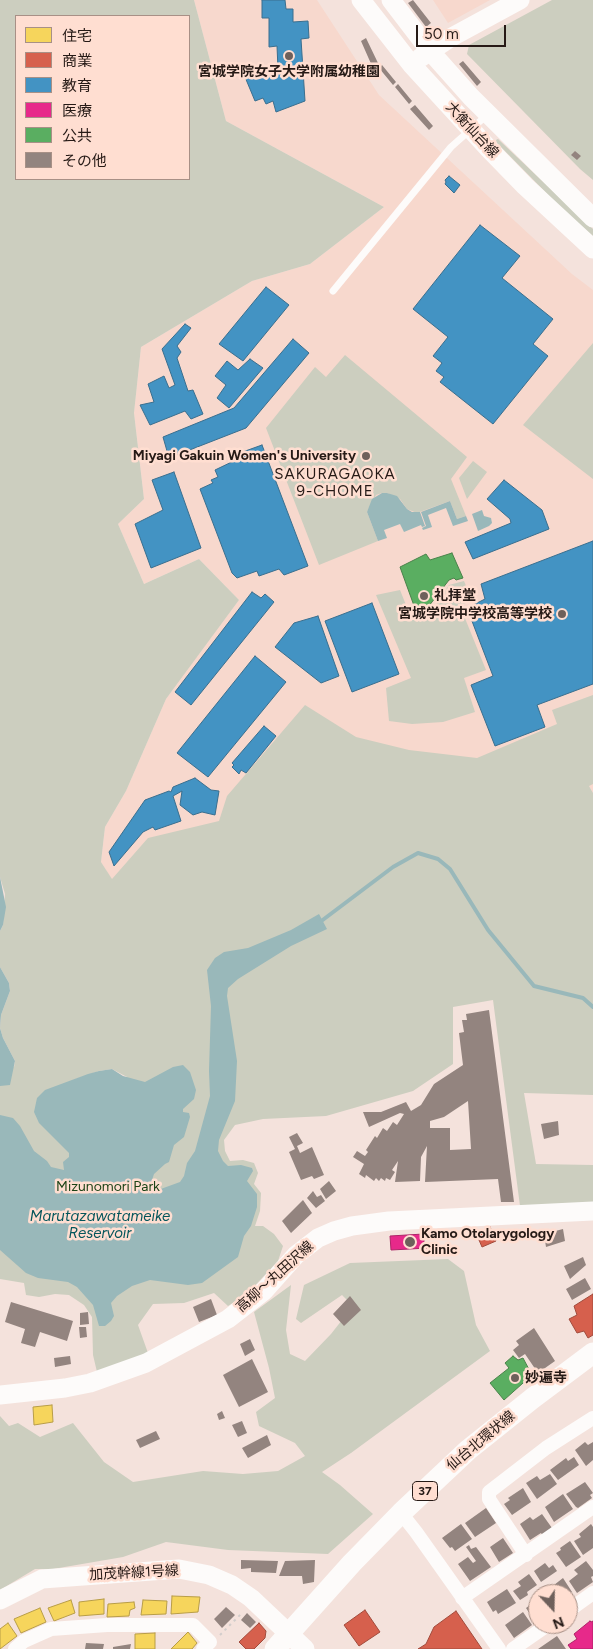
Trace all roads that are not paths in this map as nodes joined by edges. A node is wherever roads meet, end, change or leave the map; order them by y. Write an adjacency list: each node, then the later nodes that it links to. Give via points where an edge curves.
1 (361, 0): 5 (street, 大衡仙台線)
2 (391, 0): 4 (street, 大衡仙台線)
3 (520, 0): 4 (street)
4 (430, 51): 5 (street); 6 (street, 大衡仙台線)
5 (410, 64): 7 (street, 大衡仙台線)
6 (488, 115): 7 (lane); 8 (street, 大衡仙台線)
7 (471, 129): 9 (street, 大衡仙台線, via 525,186); 10 (lane, via 451,147)
8 (593, 218)
9 (593, 249)
10 (333, 291)
11 (593, 1211): 14 (street, 高柳～丸田沢線, via 389,1221 343,1229 318,1238 296,1255 264,1291 228,1319 146,1363 90,1383)
12 (593, 1353): 17 (main road, 仙台北環状線 / 37, via 468,1450)
13 (593, 1371): 17 (main road, 仙台北環状線 / 37)
14 (0, 1395)
15 (593, 1418): 18 (street, via 546,1448 489,1492 489,1499)
16 (593, 1507): 18 (street)
17 (406, 1519): 20 (street); 25 (main road, 仙台北環状線 / 37, via 352,1563)
18 (526, 1555): 20 (street)
19 (593, 1594): 22 (street)
20 (462, 1598): 27 (street)
21 (0, 1600): 25 (street, 加茂幹線1号線, via 42,1580 179,1569 209,1575 232,1585 250,1598)
22 (578, 1604)
23 (535, 1634): 28 (street)
24 (207, 1645): 26 (street, via 193,1626 108,1626 51,1629 24,1641)
25 (293, 1645)
26 (15, 1649)
27 (499, 1649)
28 (513, 1649)

